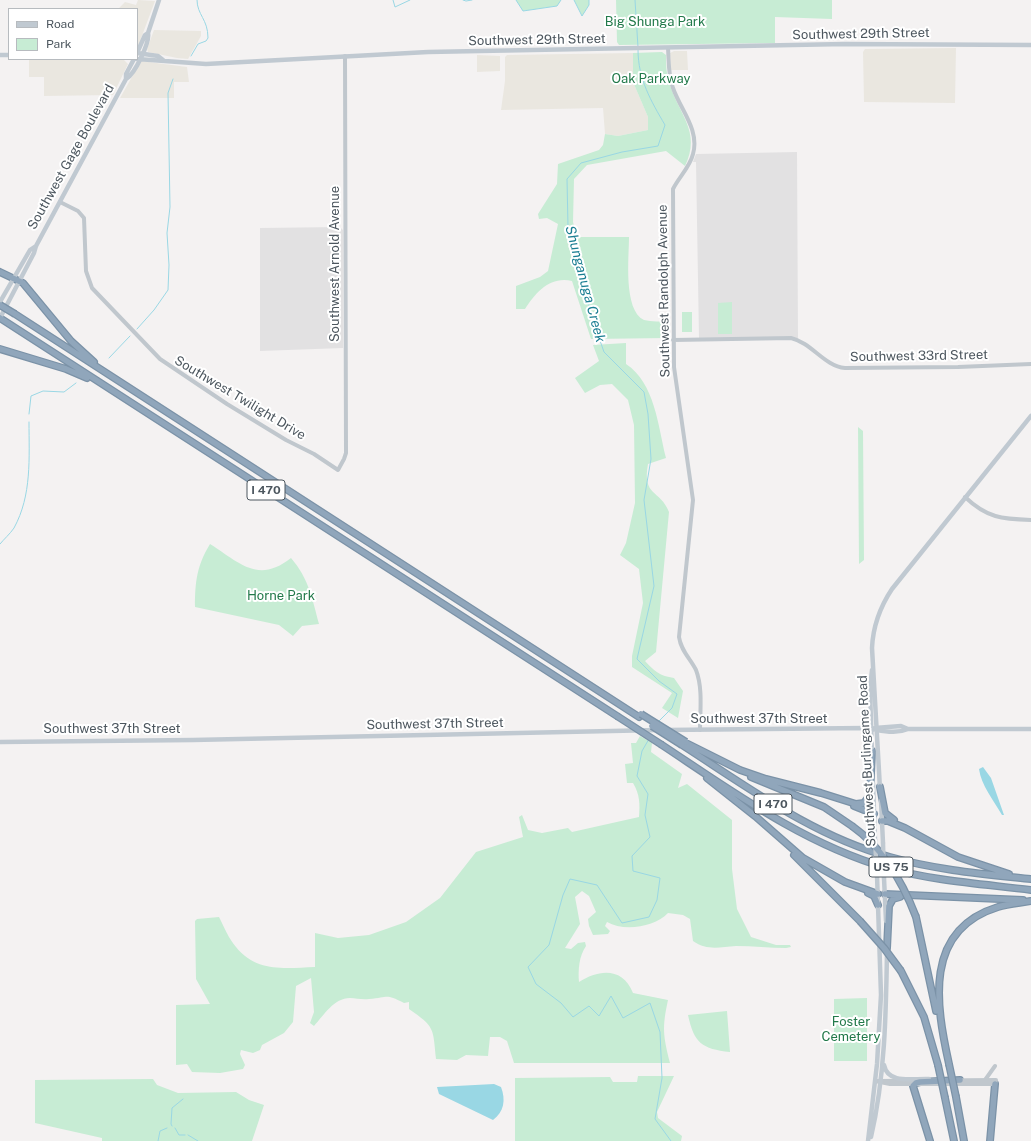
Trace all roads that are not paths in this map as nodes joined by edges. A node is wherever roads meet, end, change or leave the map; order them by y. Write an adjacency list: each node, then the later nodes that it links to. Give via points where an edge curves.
1 (159, 0): 4 (main road, Southwest Gage Boulevard, via 148,33 149,37)
2 (1031, 45): 3 (main road, Southwest 29th Street, via 845,44)
3 (668, 48): 5 (main road, Southwest 29th Street); 18 (street, Southwest Randolph Avenue, via 671,82 691,126 695,146 691,161 673,189)
4 (139, 53): 6 (main road, Southwest Gage Boulevard); 9 (main road, Southwest 29th Street, via 158,56)
5 (345, 56): 9 (main road, Southwest 29th Street, via 206,64); 24 (street, Southwest Arnold Avenue, via 346,453)
6 (138, 59): 9 (main road, Southwest 29th Street)
7 (133, 60): 10 (main road, Southwest Gage Boulevard)
8 (138, 60): 10 (main road, Southwest Gage Boulevard, via 130,77)
9 (163, 60)
10 (126, 79): 11 (main road, Southwest Gage Boulevard)
11 (60, 202): 12 (main road, Southwest Gage Boulevard); 24 (street, Southwest Twilight Drive, via 78,211 84,218 86,271 92,288 160,359 227,404)
12 (36, 246): 14 (main road, Southwest Gage Boulevard, via 30,250); 15 (main road, Southwest Gage Boulevard)
13 (0, 272): 14 (highway)
14 (14, 277): 15 (highway); 16 (main road, Southwest Gage Boulevard)
15 (20, 281): 17 (main road, Southwest Gage Boulevard); 21 (highway, via 77,347)
16 (0, 304): 21 (highway, I 470, bridge)
17 (0, 318): 22 (highway, I 470)
18 (673, 340): 20 (street, Southwest 33rd Street, via 791,338 804,343 833,365 845,368); 31 (street, Southwest Randolph Avenue, via 675,378 693,505 679,637 684,653 695,668 699,679)
19 (0, 349): 22 (highway, via 72,371)
20 (1031, 364)
21 (119, 382): 33 (highway, I 470, bridge, via 606,696)
22 (113, 391): 35 (highway, I 470, bridge)
23 (1031, 416): 25 (main road, Southwest Burlingame Road)
24 (338, 470)
25 (966, 497): 26 (street, via 979,509 992,516); 27 (main road, Southwest Burlingame Road, via 885,599 874,629)
26 (1031, 520)
27 (872, 667): 28 (main road, Southwest Burlingame Road); 29 (main road, Southwest Burlingame Road, via 875,677)
28 (871, 729): 29 (main road, Southwest 37th Street); 31 (main road, Southwest 37th Street); 34 (main road, Southwest Burlingame Road)
29 (877, 729): 30 (main road, Southwest 37th Street, via 902,732 908,729); 36 (main road, Southwest Burlingame Road)
30 (1031, 729)
31 (700, 730): 32 (main road, Southwest 37th Street)
32 (0, 742)
33 (685, 744): 37 (highway, via 740,770); 43 (highway, I 470, via 790,815 857,846 888,857 927,866); 52 (highway, US 75, bridge, via 740,773 824,807 870,842 904,889 916,917)
34 (872, 751): 37 (highway, via 869,797 861,804); 39 (main road, Southwest Burlingame Road)
35 (698, 769): 38 (highway); 45 (highway, I 470, via 802,834 853,856 920,875)
36 (880, 787): 40 (main road, Southwest Burlingame Road); 42 (highway, via 887,816 924,836)
37 (849, 802): 39 (highway)
38 (748, 810): 44 (highway, via 803,858); 64 (highway, bridge, via 860,921 879,941 901,971 924,1017 938,1065)
39 (874, 814): 40 (main road); 41 (main road, Southwest Burlingame Road)
40 (882, 820): 41 (main road); 42 (highway, via 905,828); 47 (main road, Southwest Burlingame Road, bridge)
41 (875, 829): 46 (main road, Southwest Burlingame Road, bridge)
42 (940, 848): 43 (highway, via 979,865)
43 (1030, 879)
44 (845, 882): 46 (highway); 50 (highway, via 870,894)
45 (1031, 890)
46 (878, 894): 47 (main road); 50 (main road, Southwest Burlingame Road)
47 (885, 894): 48 (highway); 51 (main road, Southwest Burlingame Road)
48 (911, 896): 49 (highway); 51 (highway, via 898,897 890,903)
49 (1031, 900): 52 (highway, via 1004,905 981,914 964,927 950,944 941,966 938,986)
50 (878, 904): 58 (main road, Southwest Burlingame Road, via 881,995)
51 (887, 948): 53 (main road, Southwest Burlingame Road)
52 (943, 1038): 65 (highway, US 75, bridge)
53 (883, 1058): 55 (main road, via 886,1071 895,1078); 59 (main road, Southwest Burlingame Road)
54 (995, 1066): 57 (street)
55 (938, 1080): 56 (street); 59 (street)
56 (960, 1080): 57 (street); 61 (highway)
57 (985, 1080): 60 (street)
58 (875, 1081): 59 (street); 62 (main road, Southwest Burlingame Road)
59 (880, 1082): 61 (street); 62 (main road, Southwest Burlingame Road)
60 (996, 1082): 61 (street); 66 (highway)
61 (914, 1084): 63 (highway, via 913,1090)
62 (869, 1141)
63 (930, 1141)
64 (954, 1141)
65 (964, 1141)
66 (990, 1141)

